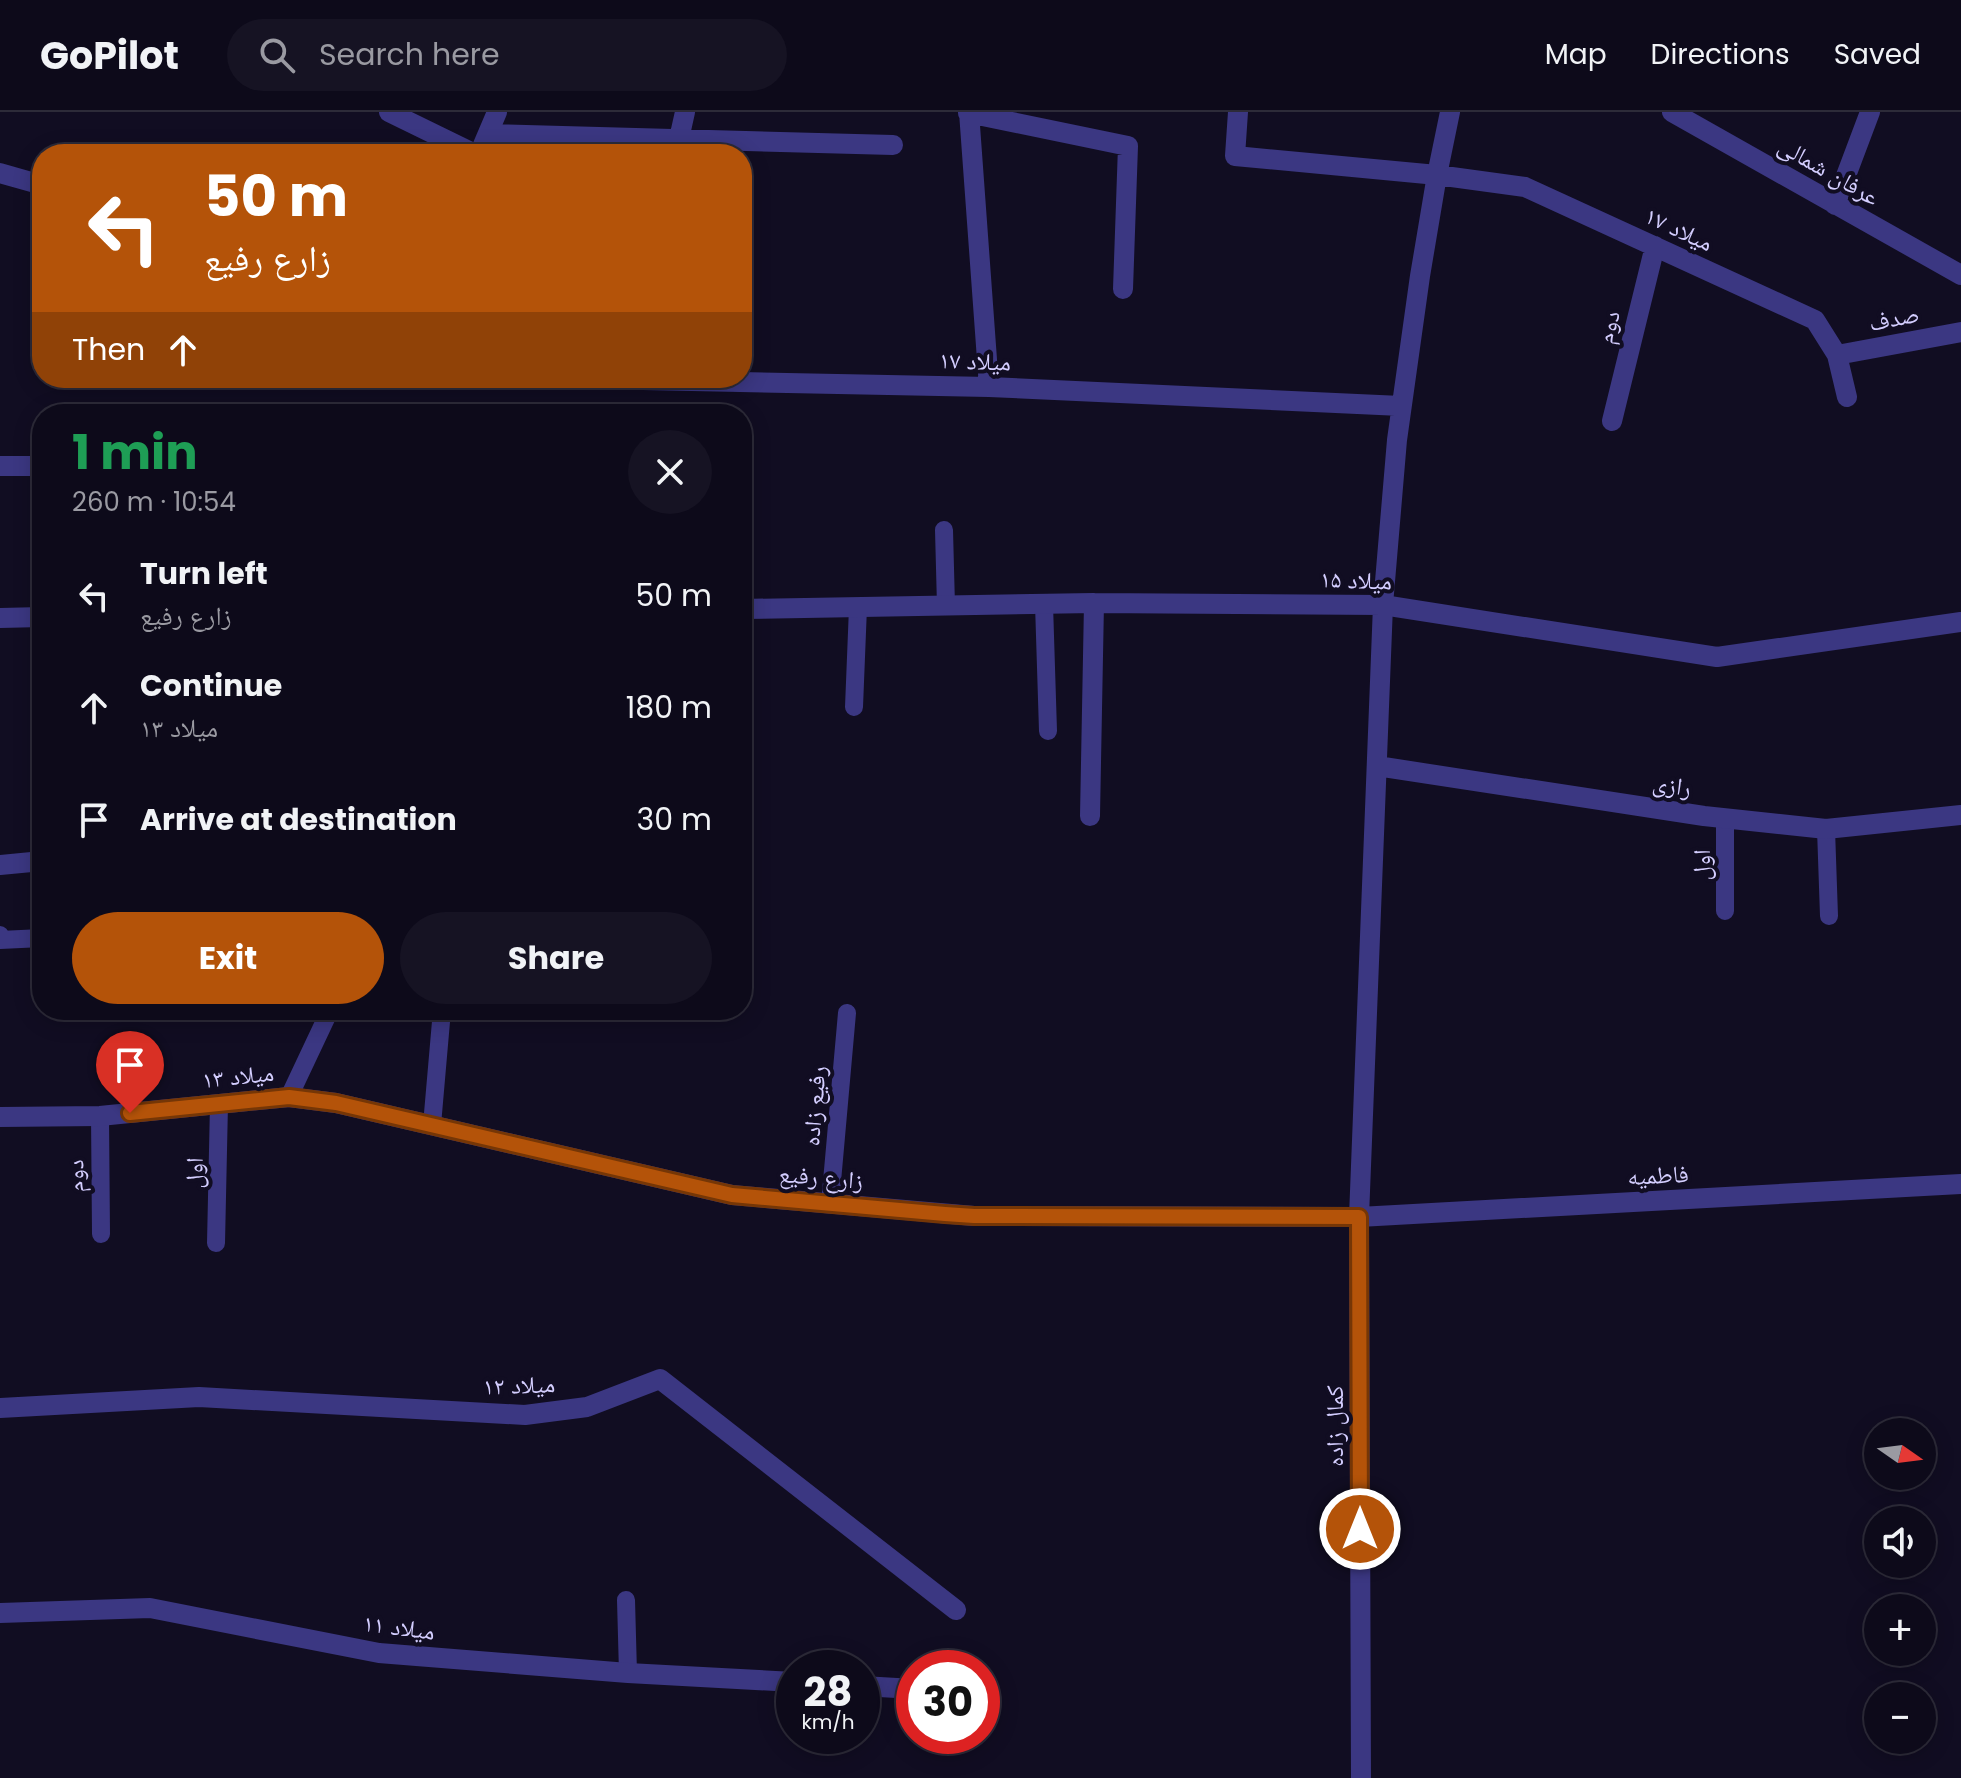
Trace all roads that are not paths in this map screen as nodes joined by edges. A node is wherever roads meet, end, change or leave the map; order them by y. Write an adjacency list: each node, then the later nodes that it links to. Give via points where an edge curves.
1 (389, 112): 11 (street)
2 (497, 112): 9 (street)
3 (685, 112): 10 (street)
4 (968, 112): 20 (street, via 1128,146); 24 (street)
5 (1238, 112): 15 (street, میلاد ۱۷, via 1235,156)
6 (1450, 112): 15 (street, کمال زاده)
7 (1672, 112): 17 (street, عرفان شمالی)
8 (1870, 112): 17 (street)
9 (488, 134): 10 (street); 12 (street)
10 (679, 139): 13 (street)
11 (457, 144)
12 (483, 144)
13 (893, 145)
14 (0, 173): 16 (street)
15 (1437, 175): 18 (street, میلاد ۱۷, via 1525,187); 26 (street, کمال زاده)
16 (32, 182)
17 (1835, 205): 19 (street, عرفان شمالی)
18 (1655, 246): 22 (street, میلاد ۱۷, via 1815,320); 27 (street, دوم)
19 (1961, 275)
20 (1123, 289)
21 (1961, 332): 22 (street, صدف)
22 (1837, 355): 25 (street, میلاد ۱۷)
23 (752, 382): 24 (street, میلاد ۱۷)
24 (989, 387): 26 (street, میلاد ۱۷)
25 (1847, 397)
26 (1401, 406): 33 (street, کمال زاده)
27 (1612, 421)
28 (0, 466): 29 (street)
29 (32, 466)
30 (944, 530): 34 (lane)
31 (1094, 603): 32 (street, میلاد ۱۵); 33 (street, میلاد ۱۵); 44 (street)
32 (1044, 604): 34 (street, میلاد ۱۵); 41 (lane)
33 (1383, 605): 39 (street, میلاد ۱۵, via 1717,657); 42 (street, کمال زاده)
34 (946, 606): 35 (street, میلاد ۱۵)
35 (858, 607): 36 (street, میلاد ۱۵); 40 (lane)
36 (752, 609)
37 (32, 617): 38 (street)
38 (0, 618)
39 (1961, 622)
40 (854, 707)
41 (1048, 731)
42 (1377, 766): 45 (street, رازی); 63 (street, کمال زاده)
43 (1961, 815): 46 (street, رازی)
44 (1090, 816)
45 (1725, 818): 46 (street, رازی); 49 (lane, اول)
46 (1826, 829): 50 (lane)
47 (32, 862): 48 (street)
48 (0, 865)
49 (1725, 911)
50 (1829, 916)
51 (0, 935): 52 (lane, via 0,940)
52 (32, 938)
53 (847, 1013): 62 (lane, رفیع زاده)
54 (325, 1020): 56 (lane)
55 (441, 1020): 60 (lane)
56 (289, 1097): 57 (street, میلاد ۱۳); 60 (street, زارع رفیع)
57 (219, 1104): 58 (street, میلاد ۱۳); 65 (lane, اول)
58 (100, 1116): 59 (street, میلاد ۱۳); 64 (lane, دوم)
59 (0, 1117)
60 (432, 1125): 62 (street, زارع رفیع, via 732,1195)
61 (1961, 1184): 63 (street, فاطمیه)
62 (830, 1204): 63 (street, زارع رفیع, via 974,1216)
63 (1359, 1217): 72 (street, کمال زاده)
64 (101, 1234)
65 (216, 1243)
66 (0, 1408): 68 (street, میلاد ۱۲, via 199,1397 525,1415 587,1407 660,1379)
67 (626, 1600): 70 (lane)
68 (956, 1610)
69 (0, 1613): 70 (street, میلاد ۱۱, via 150,1608 379,1653)
70 (628, 1673): 71 (street, میلاد ۱۱)
71 (776, 1681)
72 (1361, 1778)

